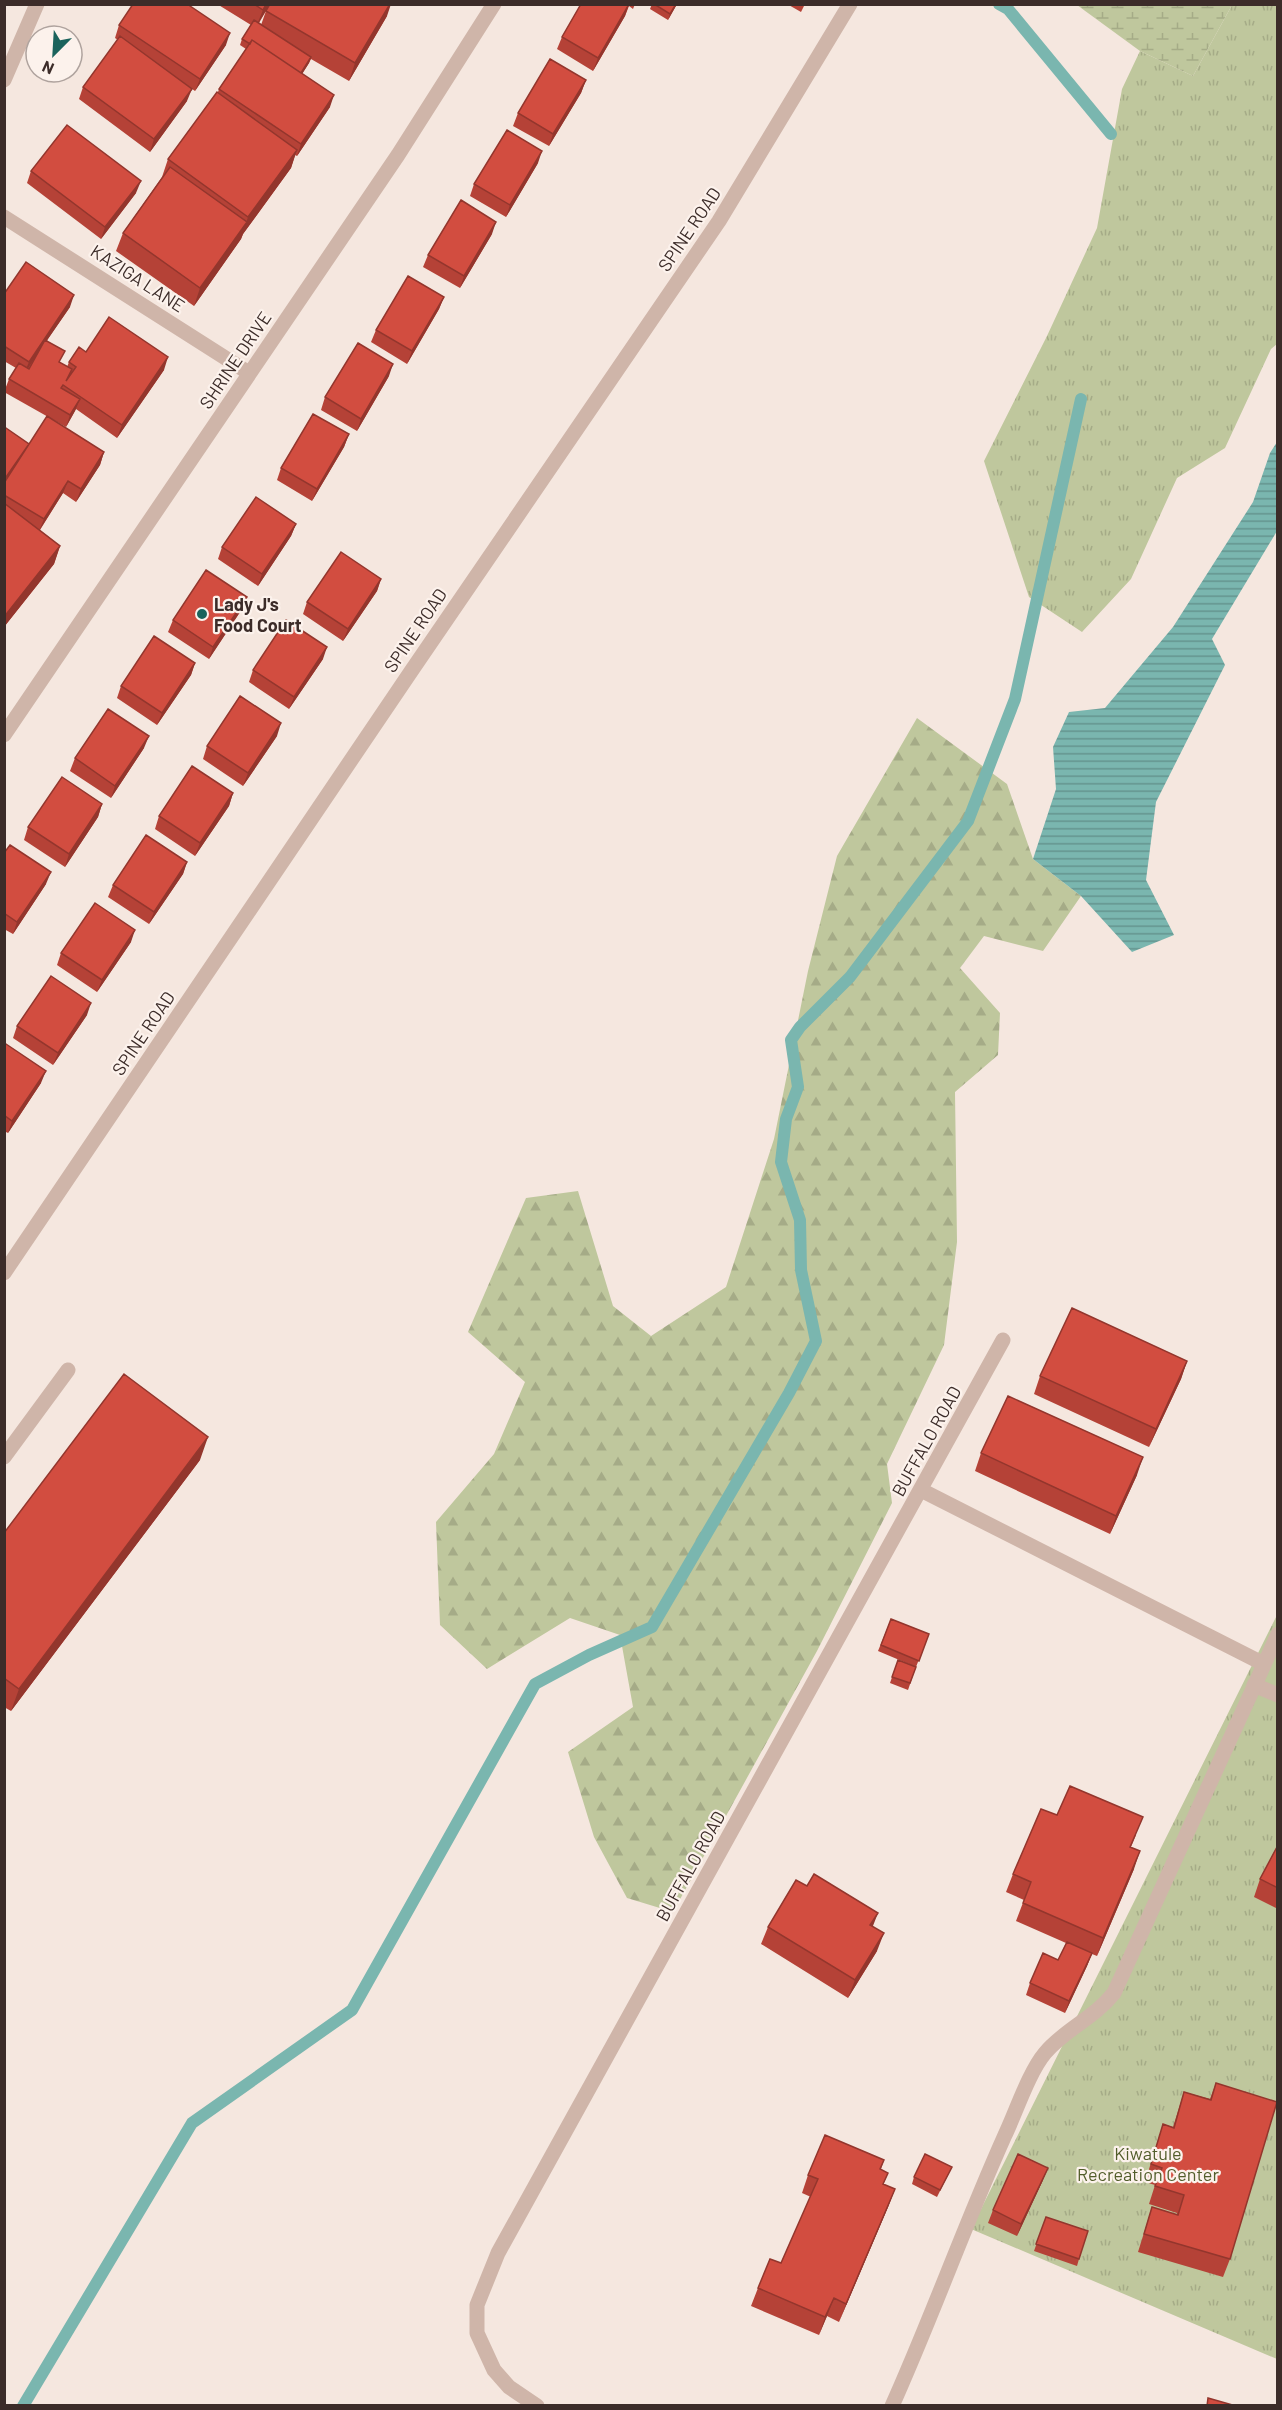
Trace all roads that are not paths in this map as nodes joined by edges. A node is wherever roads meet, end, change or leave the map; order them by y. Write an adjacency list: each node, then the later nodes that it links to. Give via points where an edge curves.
1 (38, 4): 4 (street)
2 (494, 4): 6 (street, SHRINE DRIVE)
3 (850, 4): 8 (street, SPINE ROAD, via 719,221)
4 (4, 80)
5 (4, 217): 6 (street, KAZIGA LANE)
6 (249, 374): 7 (street, SHRINE DRIVE)
7 (4, 735)
8 (4, 1273)
9 (1003, 1340): 12 (street, BUFFALO ROAD)
10 (68, 1370): 11 (street)
11 (4, 1457)
12 (921, 1490): 14 (street); 17 (street, BUFFALO ROAD, via 498,2253 477,2305 477,2333 494,2370 509,2387)
13 (1278, 1634): 14 (street)
14 (1264, 1664): 15 (street)
15 (1254, 1685): 16 (street); 18 (street, via 1114,1993 1102,2008 1062,2036 1044,2054 1033,2073)
16 (1278, 1695)
17 (537, 2406)
18 (892, 2406)

